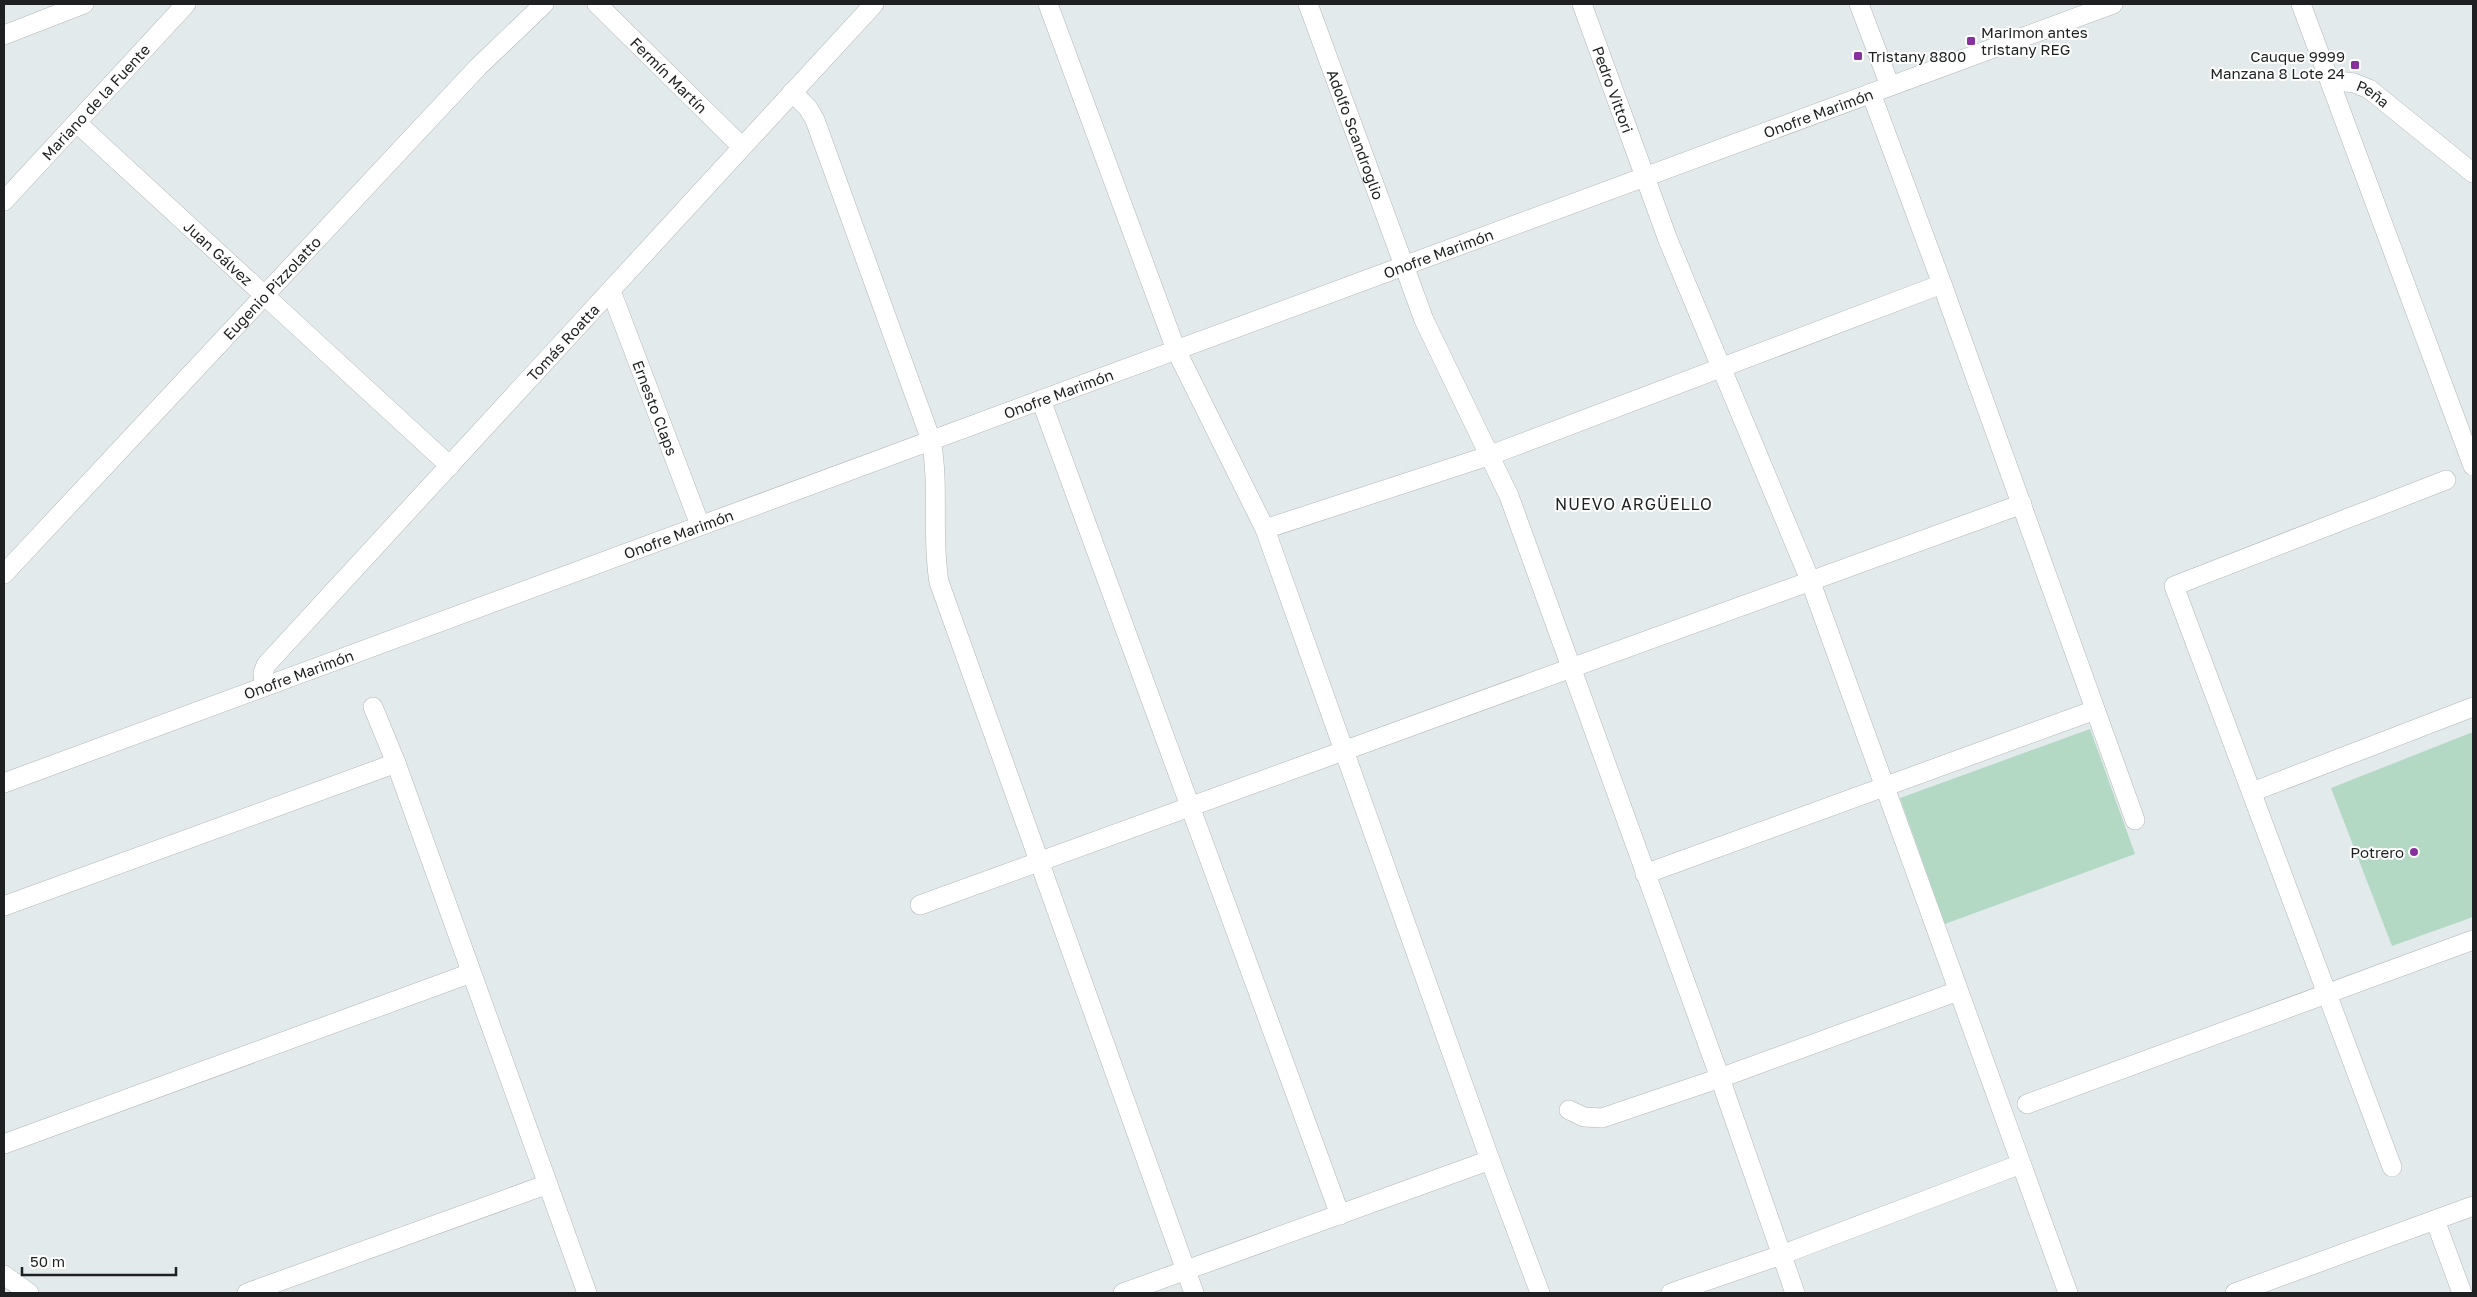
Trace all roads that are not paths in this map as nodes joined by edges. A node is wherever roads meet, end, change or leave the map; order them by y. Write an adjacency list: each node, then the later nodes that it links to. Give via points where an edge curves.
1 (84, 4): 12 (street)
2 (186, 4): 17 (street, Mariano de la Fuente)
3 (544, 4): 25 (street, Eugenio Pizzolatto, via 478,67)
4 (597, 4): 18 (street, Fermín Martín)
5 (874, 4): 15 (street, Tomás Roatta)
6 (1048, 4): 26 (street)
7 (1308, 4): 22 (street, Adolfo Scandroglio)
8 (1582, 4): 20 (street, Pedro Vittori)
9 (1859, 4): 14 (street)
10 (2113, 4): 14 (street, Onofre Marimón)
11 (2301, 4): 13 (street)
12 (4, 35)
13 (2330, 80): 19 (street, Peña, via 2369,89); 32 (street)
14 (1890, 86): 16 (street, Onofre Marimón)
15 (792, 92): 18 (street, Tomás Roatta); 29 (street, via 815,120)
16 (1871, 92): 20 (street, Onofre Marimón); 23 (street)
17 (77, 123): 21 (street, Mariano de la Fuente); 25 (street, Juan Gálvez)
18 (742, 147): 24 (street, Tomás Roatta)
19 (2473, 173)
20 (1643, 176): 22 (street, Onofre Marimón); 27 (street, Pedro Vittori)
21 (4, 200)
22 (1402, 266): 26 (street, Onofre Marimón); 30 (street, Adolfo Scandroglio, via 1424,320)
23 (1942, 284): 27 (street); 34 (street)
24 (611, 291): 31 (street, Tomás Roatta); 35 (street, Ernesto Claps)
25 (265, 294): 31 (street, Juan Gálvez); 37 (street, Eugenio Pizzolatto)
26 (1176, 350): 28 (street, Onofre Marimón); 36 (street)
27 (1721, 366): 30 (street); 38 (street, Pedro Vittori)
28 (1041, 400): 29 (street, Onofre Marimón); 49 (street)
29 (931, 440): 35 (street, Onofre Marimón); 51 (street, via 934,456 934,556 939,582)
30 (1491, 455): 36 (street); 39 (street, Adolfo Scandroglio, via 1509,496)
31 (450, 466): 40 (street, Tomás Roatta, via 266,665)
32 (2473, 466)
33 (2446, 480): 48 (street, via 2174,586)
34 (2022, 504): 38 (street); 43 (street)
35 (700, 525): 40 (street, Onofre Marimón)
36 (1265, 529): 44 (street)
37 (4, 574)
38 (1810, 580): 39 (street); 47 (street, Pedro Vittori)
39 (1570, 667): 44 (street); 52 (street, Adolfo Scandroglio)
40 (264, 686): 46 (street, Onofre Marimón)
41 (373, 707): 45 (street)
42 (2473, 707): 48 (street)
43 (2094, 710): 47 (street); 50 (street)
44 (1345, 749): 49 (street); 63 (street)
45 (396, 763): 54 (street); 56 (street)
46 (4, 783)
47 (1884, 787): 52 (street); 57 (street, Pedro Vittori)
48 (2252, 792): 58 (street)
49 (1189, 806): 51 (street); 68 (street)
50 (2135, 820)
51 (1039, 861): 53 (street); 71 (street)
52 (1645, 874): 59 (street, Adolfo Scandroglio)
53 (920, 904)
54 (4, 906)
55 (2473, 940): 58 (street)
56 (471, 973): 62 (street); 66 (street)
57 (1958, 991): 59 (street); 64 (street, Pedro Vittori)
58 (2327, 994): 60 (street); 65 (street)
59 (1720, 1078): 61 (street, via 1602,1118 1584,1117); 70 (street, Adolfo Scandroglio)
60 (2027, 1104)
61 (1568, 1110)
62 (4, 1144)
63 (1490, 1160): 68 (street); 78 (street)
64 (2021, 1164): 70 (street); 81 (street, Pedro Vittori)
65 (2392, 1167)
66 (548, 1184): 74 (street); 75 (street)
67 (2473, 1206): 69 (street)
68 (1340, 1215): 71 (street)
69 (2435, 1220): 82 (street); 83 (street)
70 (1781, 1255): 79 (street); 80 (street, Adolfo Scandroglio)
71 (1185, 1271): 76 (street); 77 (street)
72 (4, 1275): 73 (street)
73 (29, 1293)
74 (247, 1293)
75 (587, 1293)
76 (1123, 1293)
77 (1194, 1293)
78 (1540, 1293)
79 (1671, 1293)
80 (1795, 1293)
81 (2068, 1293)
82 (2235, 1293)
83 (2462, 1293)

